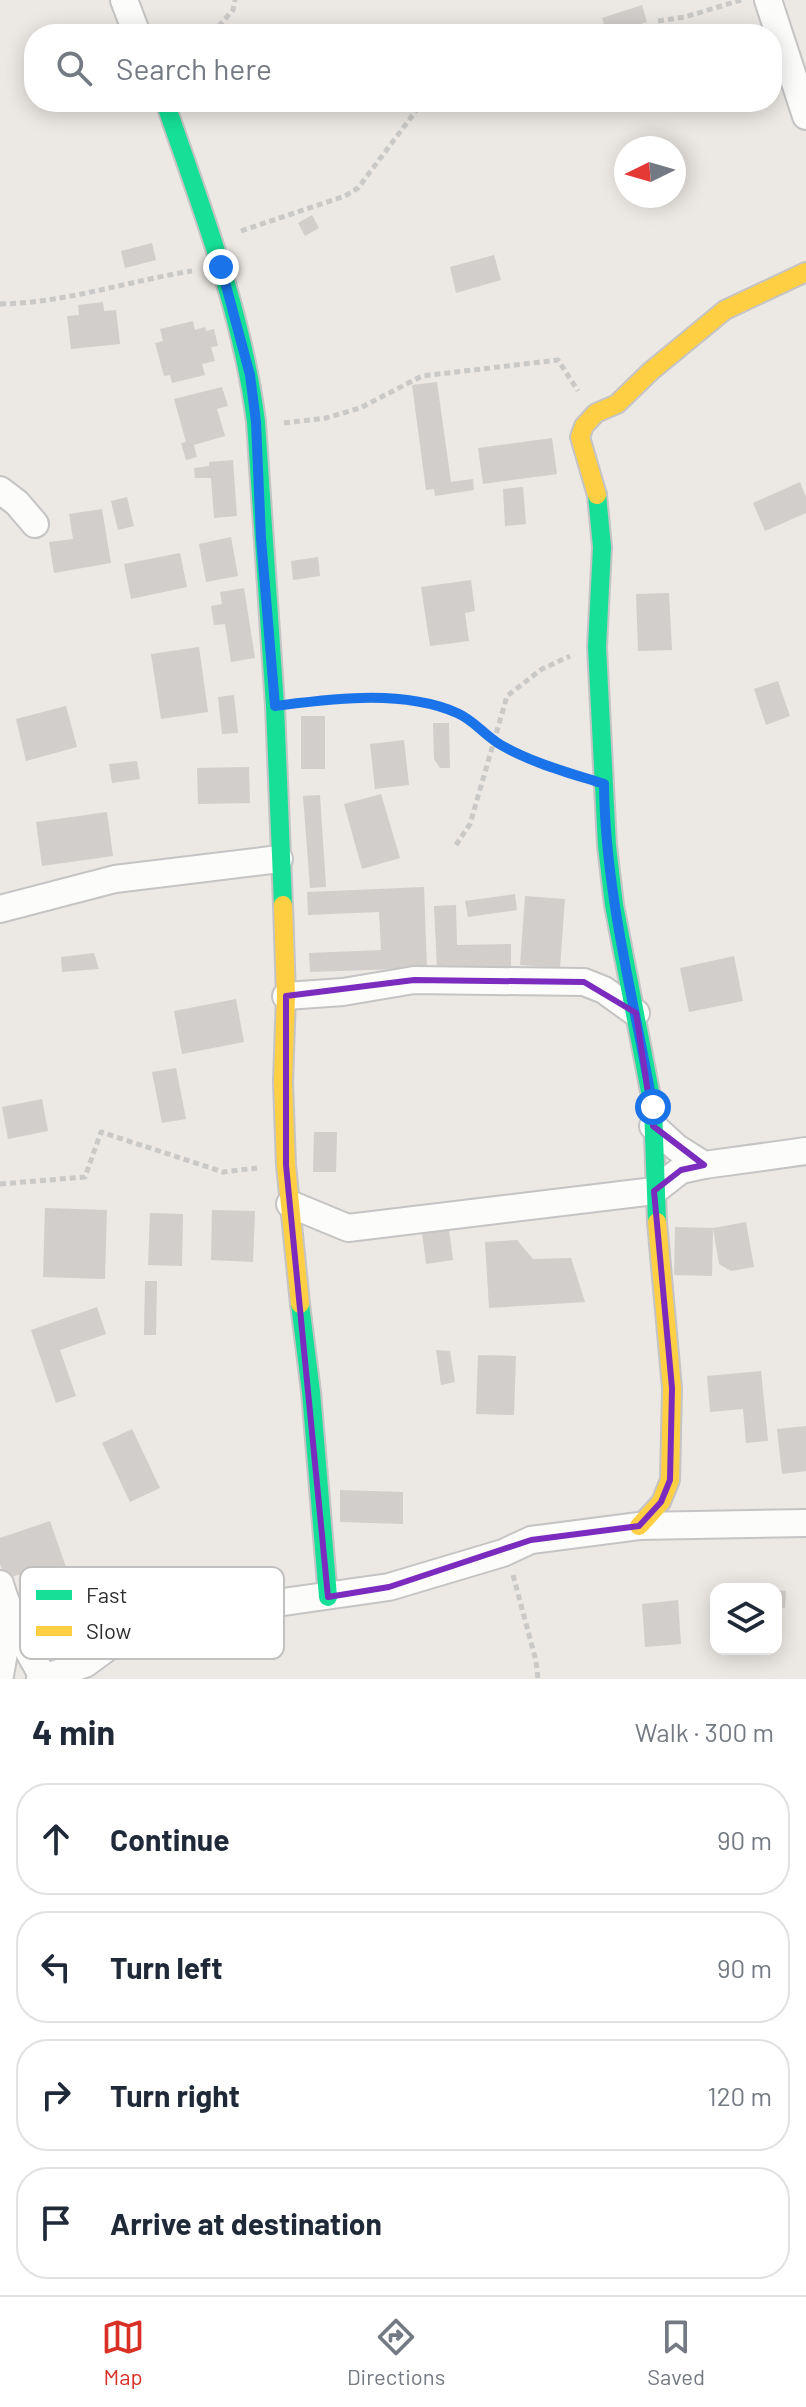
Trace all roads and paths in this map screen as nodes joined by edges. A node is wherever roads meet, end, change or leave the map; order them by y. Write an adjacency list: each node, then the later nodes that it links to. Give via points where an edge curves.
1 (124, 0): 6 (street)
2 (235, 0): 7 (path)
3 (741, 0): 5 (path)
4 (768, 0): 8 (street)
5 (658, 21)
6 (133, 24)
7 (221, 24)
8 (776, 24)
9 (782, 43): 12 (street)
10 (168, 112): 13 (street)
11 (415, 112): 13 (path, via 358,188)
12 (806, 116)
13 (213, 241): 14 (street)
14 (221, 267): 16 (path); 18 (street, via 250,375)
15 (806, 272): 17 (street, via 725,310 617,404)
16 (0, 304)
17 (596, 413): 18 (path, via 555,360 422,376 360,408 326,418); 21 (street, via 580,437 597,496 602,547)
18 (256, 422): 22 (street)
19 (0, 490): 20 (street)
20 (35, 524)
21 (597, 647): 23 (path, via 542,669 507,696); 24 (street)
22 (275, 706): 23 (path, via 369,699 426,704 457,713); 26 (street)
23 (493, 739): 24 (path); 25 (path, via 470,824)
24 (604, 784): 29 (street, via 614,905)
25 (456, 845)
26 (279, 859): 27 (street, via 115,879); 28 (street)
27 (0, 909)
28 (286, 996): 29 (street, via 414,980 584,982); 32 (street)
29 (636, 1013): 30 (street)
30 (653, 1126): 33 (street); 35 (street)
31 (806, 1151): 33 (street)
32 (286, 1165): 34 (path, via 223,1172 101,1132 85,1177); 36 (street)
33 (704, 1165): 35 (street, via 681,1170)
34 (0, 1184)
35 (654, 1191): 36 (street, via 348,1228); 38 (street, via 672,1388 670,1480 661,1502)
36 (290, 1204): 41 (street)
37 (806, 1523): 38 (street)
38 (639, 1526): 39 (street, via 531,1540)
39 (503, 1553): 41 (street, via 389,1587); 48 (path, via 516,1581)
40 (3, 1595): 43 (street); 46 (street, via 6,1642)
41 (328, 1597): 42 (street)
42 (284, 1603)
43 (20, 1636)
44 (32, 1659): 47 (street)
45 (92, 1672): 47 (street)
46 (0, 1675)
47 (42, 1678)
48 (538, 1679)

